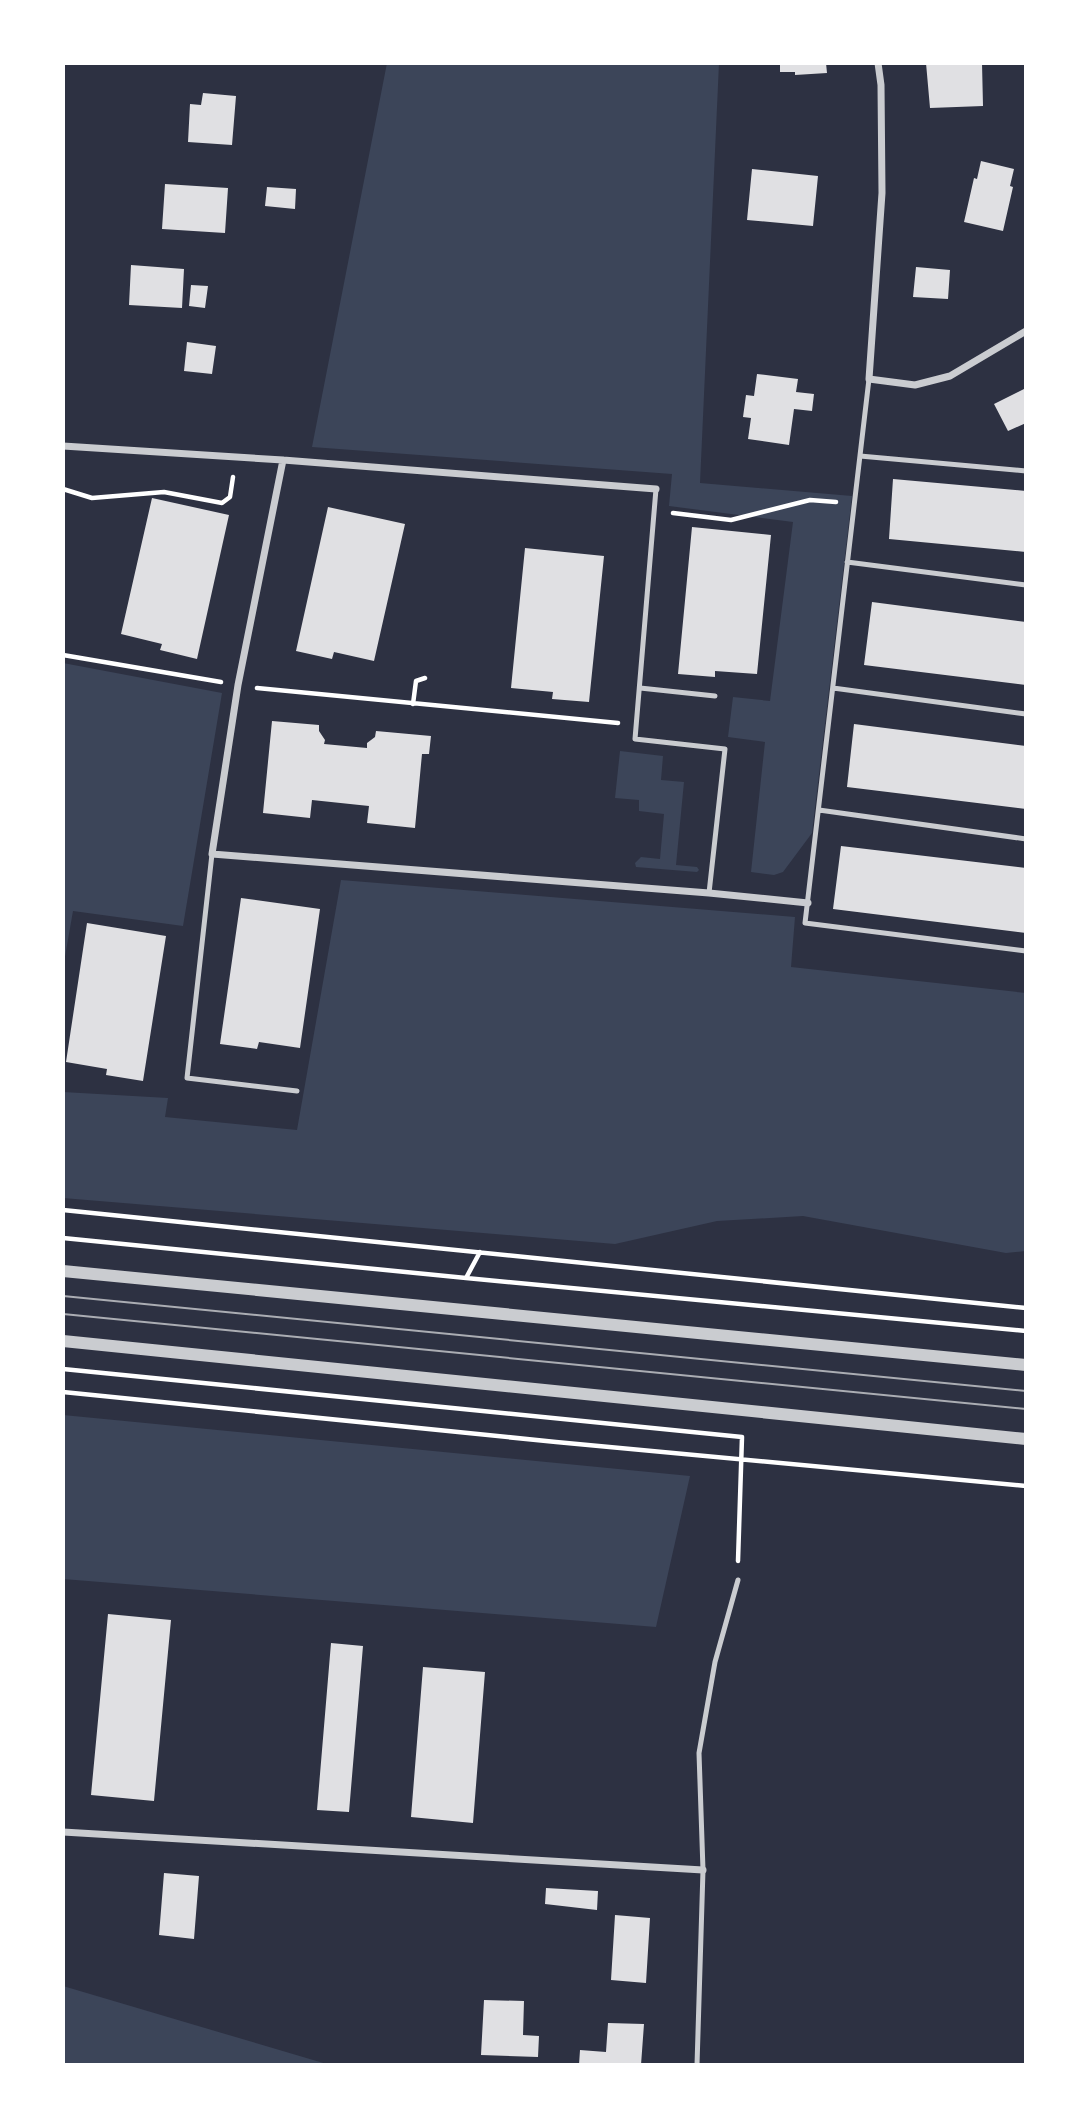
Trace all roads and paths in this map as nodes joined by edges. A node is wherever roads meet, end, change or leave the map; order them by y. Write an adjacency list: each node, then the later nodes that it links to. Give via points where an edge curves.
1 (878, 63): 3 (street, via 882,193)
2 (1026, 331): 3 (street, via 950,376 915,385)
3 (869, 379): 5 (lane)
4 (63, 446): 6 (street)
5 (860, 456): 7 (lane); 11 (lane)
6 (283, 460): 10 (street); 17 (street)
7 (1026, 471)
8 (233, 477): 9 (path, via 230,497 222,503 164,492 92,498)
9 (63, 489)
10 (656, 489): 12 (lane)
11 (854, 504): 12 (path, via 810,500 731,520); 13 (lane)
12 (654, 511): 18 (lane)
13 (847, 562): 14 (lane); 19 (lane)
14 (1026, 585)
15 (63, 655): 17 (path)
16 (425, 678): 21 (path, via 416,681)
17 (238, 685): 21 (path); 26 (street)
18 (640, 688): 20 (lane); 27 (lane, via 635,738 725,749)
19 (833, 688): 22 (lane); 24 (lane)
20 (715, 696)
21 (413, 704): 23 (path)
22 (1026, 714)
23 (618, 723)
24 (818, 810): 25 (lane); 28 (lane)
25 (1026, 839)
26 (212, 855): 27 (street); 30 (lane, via 187,1078)
27 (709, 893): 28 (street)
28 (808, 903): 29 (lane, via 805,923)
29 (1026, 951)
30 (297, 1091)
31 (63, 1210): 33 (path)
32 (63, 1238): 35 (path)
33 (480, 1252): 35 (path); 36 (path)
34 (63, 1271): 39 (street)
35 (466, 1278): 37 (path)
36 (1026, 1308)
37 (1026, 1331)
38 (63, 1341): 42 (street)
39 (1026, 1366)
40 (63, 1370): 43 (path)
41 (63, 1392): 45 (path)
42 (744, 1408): 43 (path); 44 (street)
43 (742, 1437): 45 (path)
44 (1026, 1439)
45 (741, 1459): 46 (path); 47 (path)
46 (1026, 1486)
47 (738, 1580): 49 (lane, via 715,1662 699,1753)
48 (63, 1832): 49 (street)
49 (703, 1870): 50 (lane)
50 (697, 2065)

